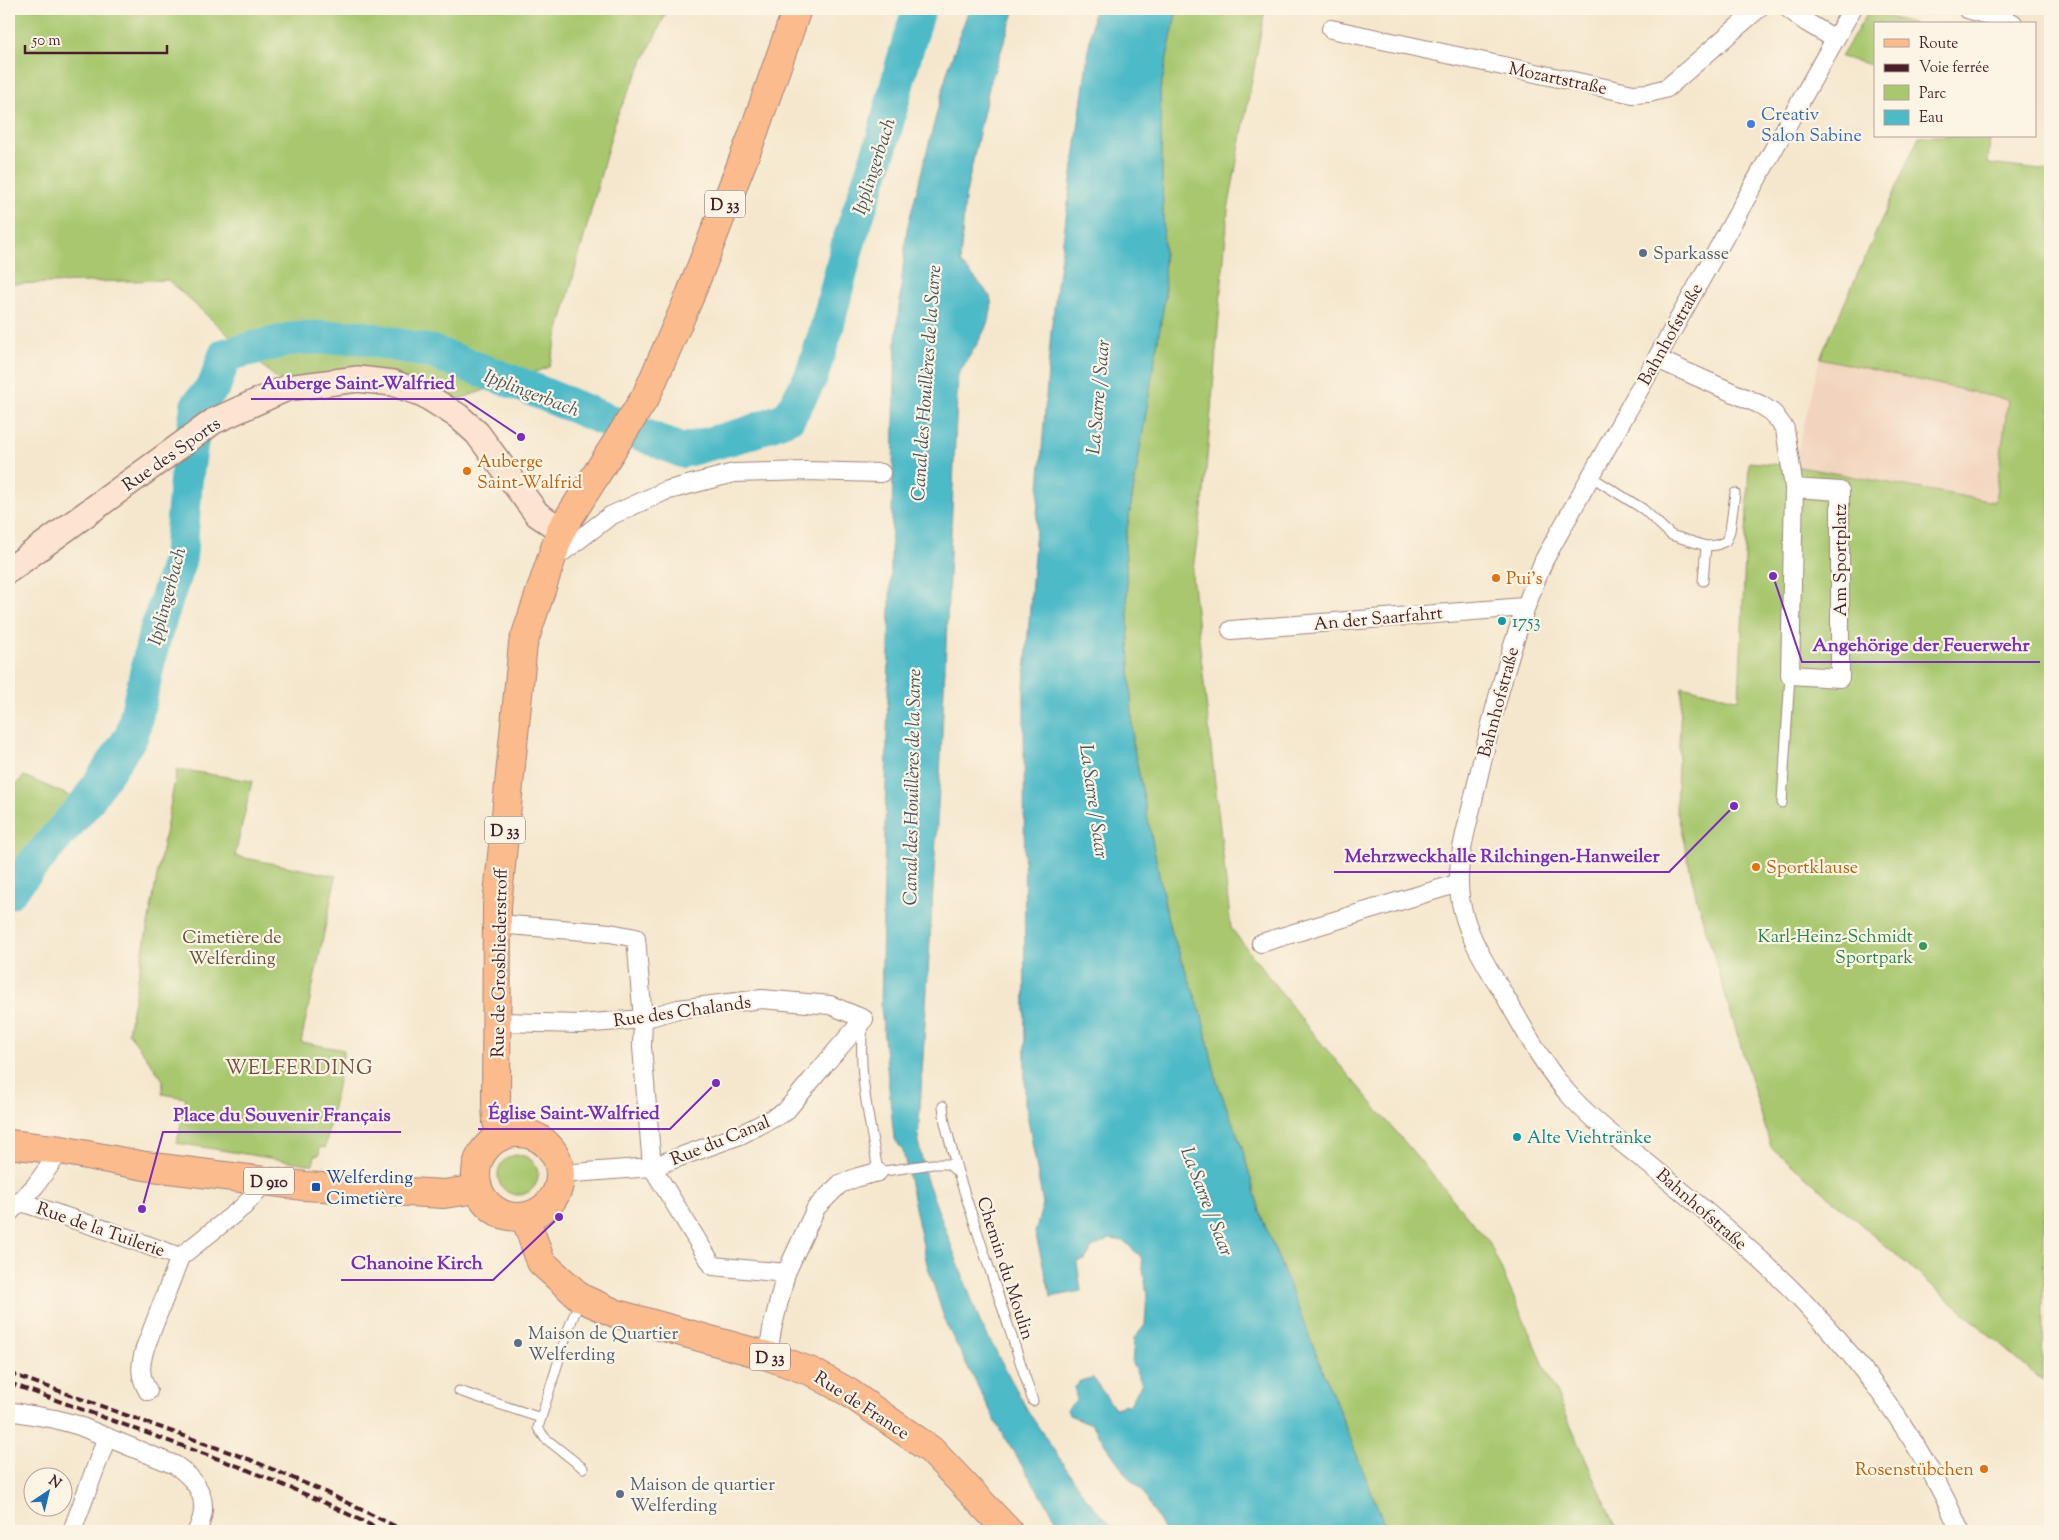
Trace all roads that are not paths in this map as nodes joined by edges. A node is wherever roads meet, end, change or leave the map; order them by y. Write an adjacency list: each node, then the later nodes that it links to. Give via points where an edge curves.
1 (797, 9): 14 (main road, Rue de Grosbliederstroff / D 33, via 690,298 646,396)
2 (1758, 9): 7 (street, Mozartstraße, via 1667,88 1633,94)
3 (1789, 9): 8 (street)
4 (1852, 9): 8 (street, Bahnhofstraße)
5 (1966, 9): 6 (street)
6 (2014, 18)
7 (1331, 29)
8 (1835, 38): 9 (street, Bahnhofstraße)
9 (1657, 359): 11 (street, Bahnhofstraße); 12 (street, via 1773,412 1784,429)
10 (881, 473): 16 (street, via 734,473 665,490 610,516)
11 (1590, 476): 15 (lane, via 1643,509 1671,535); 19 (street, Bahnhofstraße, via 1544,560)
12 (1794, 488): 21 (street); 21 (street, Am Sportplatz, via 1840,491 1840,678)
13 (1735, 493): 15 (lane, via 1726,541)
14 (561, 530): 16 (main road, Rue de Grosbliederstroff / D 33); 17 (street, Rue des Sports, via 537,514 477,433 458,416 423,394 393,383 358,379 287,388 214,421)
15 (1706, 546): 18 (lane)
16 (548, 563): 24 (main road, Rue de Grosbliederstroff / D 33, via 523,644)
17 (9, 570)
18 (1703, 581)
19 (1524, 607): 20 (street, An der Saarfahrt); 23 (street, Bahnhofstraße, via 1482,762 1463,846)
20 (1231, 630)
21 (1790, 675): 22 (lane)
22 (1782, 803)
23 (1459, 883): 25 (street); 55 (street, Bahnhofstraße, via 1470,932 1487,967 1554,1077 1594,1119 1706,1210 1754,1254 1838,1340 1871,1379 1908,1433 1931,1470)
24 (497, 924): 27 (street, via 636,938); 28 (main road, Rue de Grosbliederstroff / D 33)
25 (1261, 943)
26 (864, 1019): 27 (street, Rue des Chalands, via 830,1005 762,999 678,1009); 33 (street, Rue du Canal, via 786,1112 740,1135); 34 (lane, via 860,1044 865,1086)
27 (643, 1020): 28 (street, Rue des Chalands, via 580,1024); 33 (street, via 642,1047)
28 (496, 1022): 30 (main road, Rue de Grosbliederstroff / D 33, via 497,1122)
29 (943, 1106): 35 (lane, Chemin du Moulin)
30 (502, 1136): 36 (main road, via 515,1133 539,1139 556,1157); 38 (main road, via 492,1142 481,1156 476,1172)
31 (9, 1144): 32 (main road, D 910)
32 (61, 1150): 37 (main road, D 910, via 145,1166); 39 (street, Rue de la Tuilerie)
33 (652, 1167): 36 (street, Rue du Canal); 42 (street, via 713,1266)
34 (883, 1172): 35 (lane, via 948,1164); 42 (street, via 840,1184 816,1208)
35 (958, 1173): 47 (lane, Chemin du Moulin)
36 (561, 1174): 40 (main road, via 556,1194 548,1205)
37 (260, 1180): 38 (main road, D 910, via 444,1194); 41 (street, via 257,1191 244,1206)
38 (478, 1189): 40 (main road, via 497,1212 510,1217)
39 (15, 1208): 41 (street, Rue de la Tuilerie, via 100,1228)
40 (525, 1217): 43 (main road, Rue de France / D 33, via 541,1262)
41 (180, 1257): 45 (street, via 141,1362 140,1374)
42 (786, 1273): 44 (street)
43 (581, 1298): 44 (main road, Rue de France / D 33, via 617,1314); 49 (lane)
44 (768, 1356): 54 (main road, Rue de France / D 33, via 812,1372 848,1392 931,1450)
45 (148, 1391)
46 (459, 1391): 49 (lane)
47 (1033, 1401)
48 (9, 1411): 50 (street, via 55,1419)
49 (541, 1418): 51 (lane, via 538,1428 545,1438)
50 (107, 1437): 52 (street); 53 (street, via 175,1465 194,1481 203,1503)
51 (582, 1468)
52 (72, 1531)
53 (197, 1531)
54 (1008, 1531)
55 (1960, 1531)

